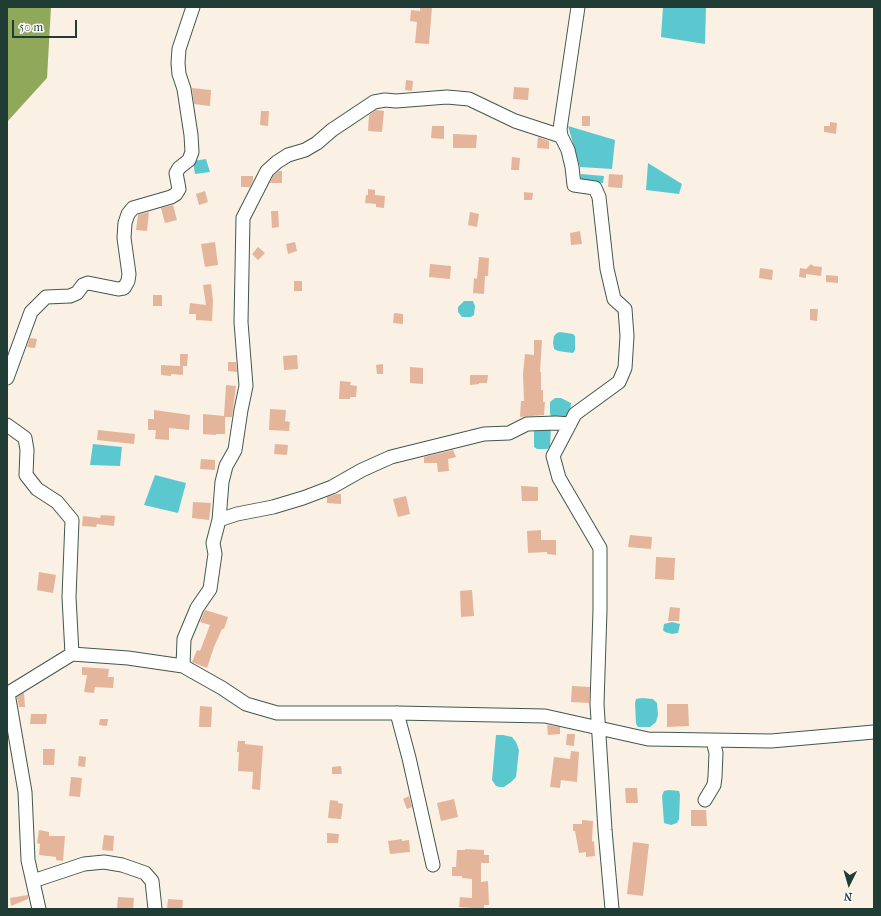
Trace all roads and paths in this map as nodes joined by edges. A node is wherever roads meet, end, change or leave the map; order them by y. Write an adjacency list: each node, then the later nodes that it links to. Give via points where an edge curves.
1 (192, 7): 4 (street, via 179,49 178,62 192,135 192,152 176,173 179,190 171,197 133,208 128,214 124,238 128,281 124,288 88,283 77,293 46,297 31,312)
2 (578, 7): 3 (street)
3 (561, 136): 5 (street, via 568,150 574,185 595,188 598,197 607,269 614,299 625,309 627,336 625,368 619,382 575,414); 7 (street, via 515,121 469,99 447,97 385,100 374,102 317,143 288,155 267,171 243,218 241,322 246,386 236,450 226,466 222,482)
4 (7, 378)
5 (570, 424): 7 (street, via 527,424 509,433 484,434 391,456 332,487 303,498); 12 (street, via 553,456 559,478 600,548 597,704)
6 (7, 425): 8 (street, via 25,438 26,475 37,489 57,502 72,520 69,597)
7 (219, 520): 9 (street, via 213,543 215,554 210,589 197,608 184,640)
8 (72, 654): 9 (street, via 128,658); 10 (street)
9 (183, 666): 11 (street, via 246,704 277,713)
10 (8, 693): 17 (street, via 25,792 28,860)
11 (397, 713): 12 (street, via 545,716); 16 (street, via 410,758)
12 (599, 728): 14 (street, via 648,739); 20 (street)
13 (874, 732): 14 (street, via 771,741)
14 (713, 741): 15 (street, via 716,753 714,785)
15 (704, 800)
16 (433, 865)
17 (33, 882): 18 (street); 19 (street, via 84,864 104,862 122,865 145,873 152,881)
18 (39, 909)
19 (155, 909)
20 (612, 909)

